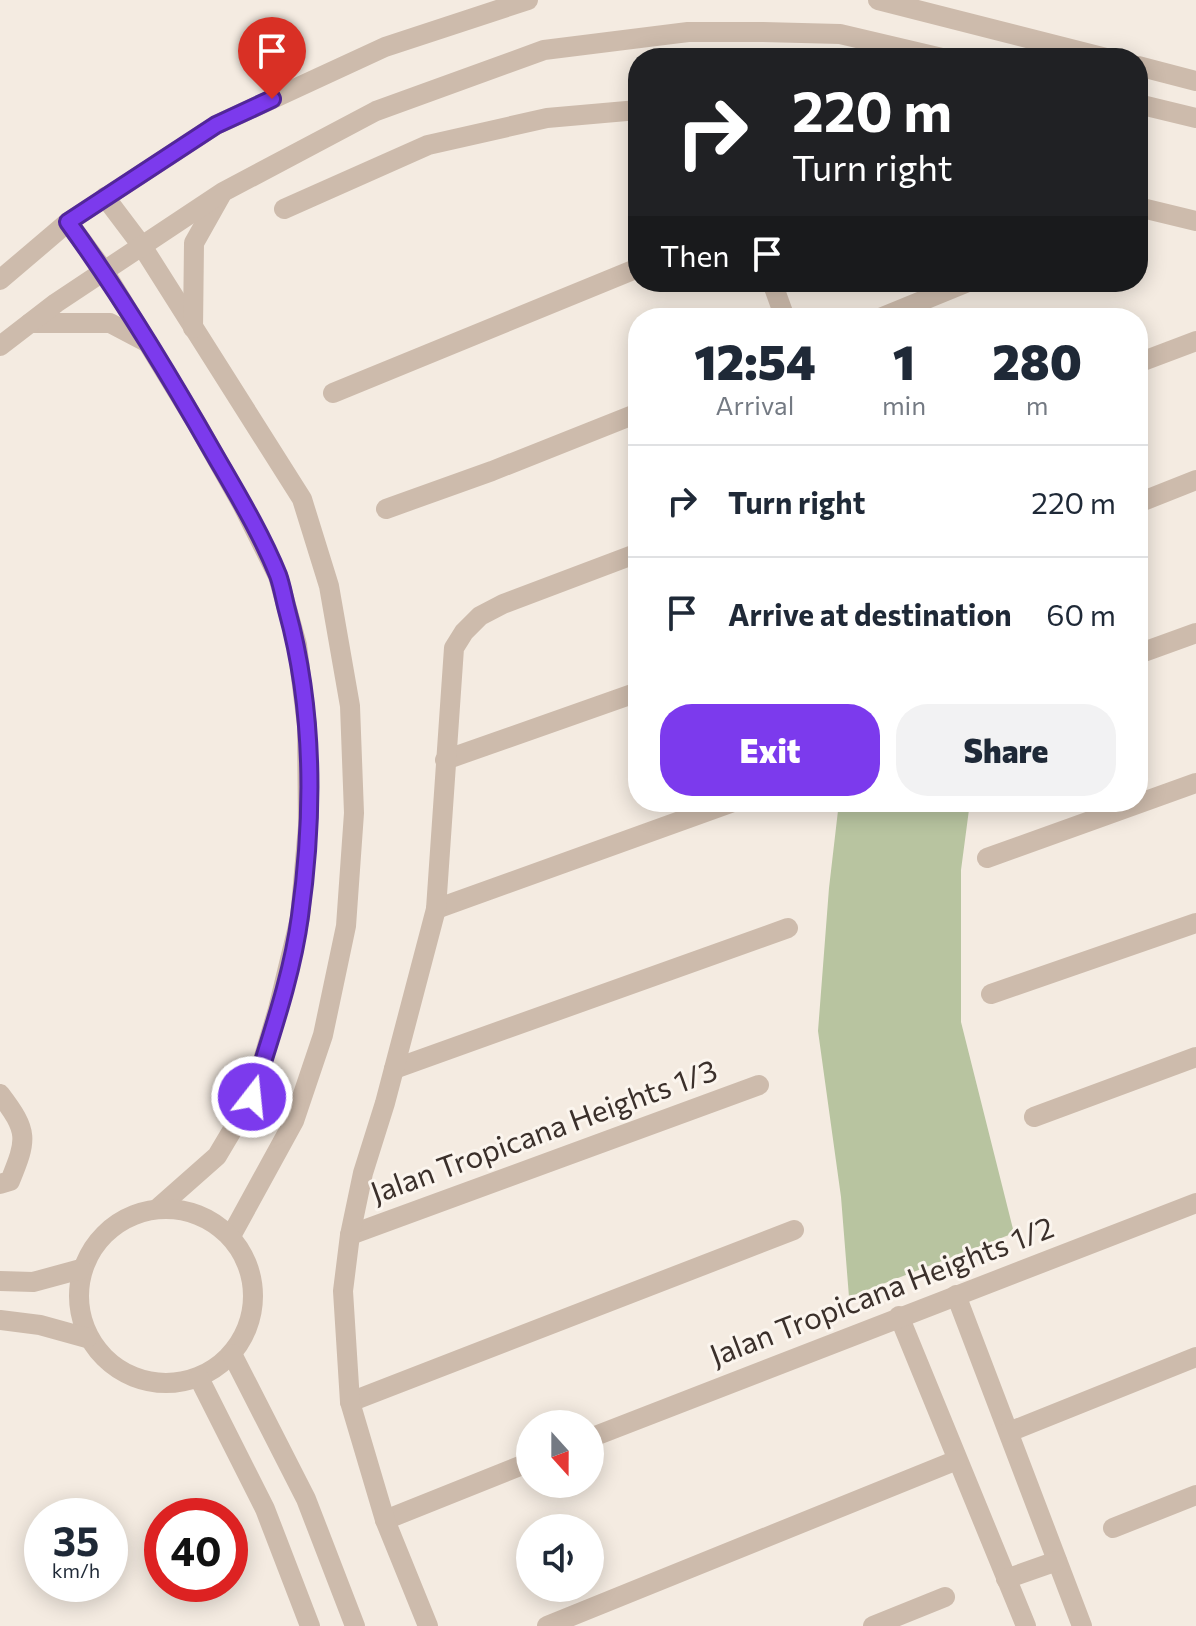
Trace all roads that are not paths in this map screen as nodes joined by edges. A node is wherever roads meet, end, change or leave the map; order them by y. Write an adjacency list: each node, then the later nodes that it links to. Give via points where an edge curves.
1 (522, 0): 11 (street, via 385,47 216,125)
2 (878, 0): 4 (street)
3 (900, 48): 10 (street, via 840,34 688,32 544,50 376,111)
4 (1067, 48)
5 (1148, 69): 6 (street)
6 (1196, 81)
7 (1148, 106): 9 (street)
8 (628, 111): 12 (street, via 547,118 428,145)
9 (1196, 118)
10 (223, 192): 16 (street); 23 (street, via 194,243)
11 (105, 197): 15 (street); 16 (street)
12 (284, 209)
13 (1148, 210): 14 (street)
14 (1196, 221)
15 (68, 222): 17 (street); 19 (street)
16 (142, 246): 17 (street); 23 (street)
17 (104, 271): 22 (street); 25 (street)
18 (628, 272): 28 (street)
19 (0, 280)
20 (944, 292): 21 (street)
21 (904, 308)
22 (30, 323): 25 (street, via 110,323); 26 (street)
23 (193, 328): 57 (street, via 302,499 329,586 350,706 354,813 346,926 323,1035 294,1121)
24 (1196, 341): 27 (street)
25 (148, 343): 54 (street, via 278,576 297,645 307,726 308,826 300,918 252,1097 217,1156)
26 (0, 346)
27 (1148, 359)
28 (333, 393)
29 (628, 417): 32 (street)
30 (1196, 480): 31 (street)
31 (1148, 499)
32 (386, 509)
33 (628, 557): 37 (street, via 503,604 464,632 454,648)
34 (1196, 633): 35 (street)
35 (1148, 650)
36 (628, 696): 37 (street)
37 (445, 760): 43 (street)
38 (1196, 783): 39 (street)
39 (1148, 800)
40 (705, 812): 43 (street)
41 (1115, 812): 42 (street)
42 (987, 858)
43 (436, 909): 48 (street)
44 (1196, 923): 46 (street)
45 (788, 928): 48 (street)
46 (991, 994)
47 (1196, 1057): 51 (street)
48 (394, 1069): 56 (street)
49 (759, 1085): 56 (street, Jalan Tropicana Heights 1/3)
50 (0, 1094): 52 (street, via 18,1118 24,1146 10,1181)
51 (1034, 1117)
52 (0, 1184)
53 (1196, 1203): 60 (street, Jalan Tropicana Heights 1/2)
54 (157, 1209): 57 (street, via 184,1210); 58 (street, via 125,1218 98,1239)
55 (794, 1230): 67 (street)
56 (350, 1235): 67 (street, via 343,1291)
57 (231, 1236): 64 (street, via 244,1254 254,1295 252,1316)
58 (81, 1269): 59 (street, via 33,1282); 63 (street, via 77,1304)
59 (0, 1281)
60 (956, 1295): 61 (street, Jalan Tropicana Heights 1/2); 69 (street)
61 (899, 1316): 68 (street, Jalan Tropicana Heights 1/2); 70 (street)
62 (0, 1320): 63 (street)
63 (87, 1338): 66 (street, via 116,1369 156,1384)
64 (232, 1354): 66 (street); 79 (street, via 306,1499)
65 (1196, 1357): 69 (street)
66 (199, 1378): 78 (street, via 265,1509)
67 (350, 1402): 73 (street)
68 (604, 1432)
69 (1009, 1432): 75 (street)
70 (957, 1460): 76 (street); 81 (street)
71 (516, 1468): 73 (street)
72 (1196, 1495): 74 (street)
73 (385, 1520): 80 (street)
74 (1113, 1528)
75 (1057, 1561): 76 (street); 84 (street)
76 (1006, 1579): 83 (street)
77 (945, 1597): 82 (street)
78 (310, 1626)
79 (355, 1626)
80 (428, 1626)
81 (547, 1626)
82 (873, 1626)
83 (1026, 1626)
84 (1082, 1626)

